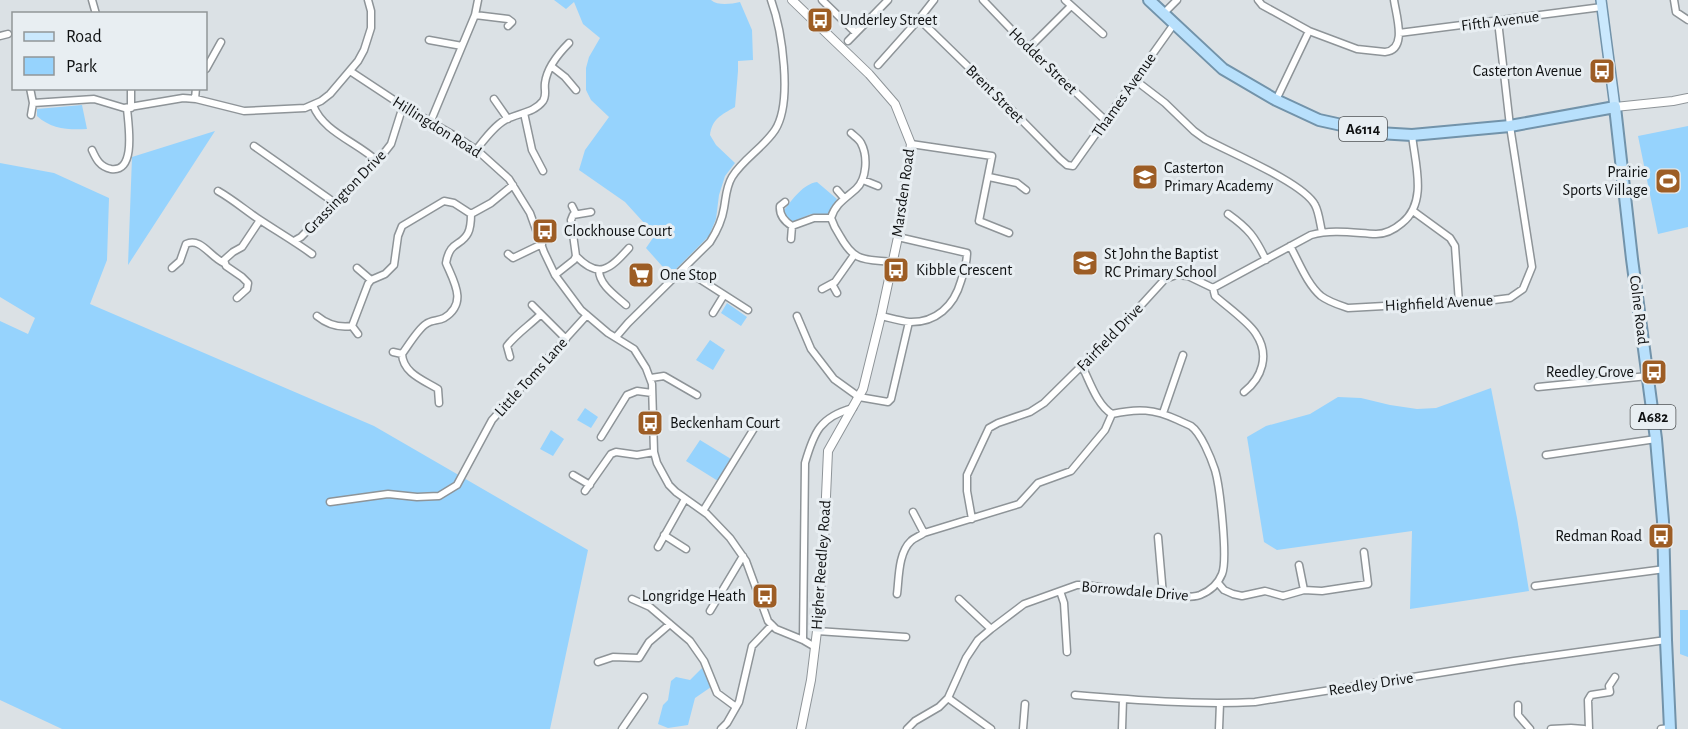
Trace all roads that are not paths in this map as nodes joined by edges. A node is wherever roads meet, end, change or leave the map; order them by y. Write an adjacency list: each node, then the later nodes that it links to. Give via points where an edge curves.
1 (368, 0): 37 (street, via 371,28 364,50)
2 (478, 0): 18 (street)
3 (771, 0): 105 (street, via 781,48 782,112 774,131 736,171 727,187 719,226 710,242)
4 (792, 0): 62 (street, Marsden Road, via 895,104)
5 (822, 0): 25 (street)
6 (888, 0): 25 (street)
7 (933, 0): 19 (street)
8 (983, 0): 33 (street, Hodder Street)
9 (1065, 0): 16 (street)
10 (1149, 0): 17 (highway, A6114)
11 (1177, 0): 17 (street)
12 (1258, 0): 24 (street)
13 (1394, 0): 26 (street)
14 (1674, 0): 20 (street, via 1676,12)
15 (1601, 4): 21 (street, Fifth Avenue); 50 (main road, Colne Road / A682)
16 (1071, 6): 27 (street); 33 (street)
17 (1163, 14): 23 (highway, A6114)
18 (475, 15): 22 (street); 31 (street)
19 (919, 20): 34 (street); 67 (street, Brent Street, via 1060,159)
20 (1687, 20)
21 (1498, 21): 26 (street, Fifth Avenue); 57 (street, Highfield Avenue)
22 (512, 22)
23 (1174, 24): 38 (street, Thames Avenue); 46 (highway, A6114, via 1223,69)
24 (1310, 31): 26 (street, via 1358,49 1385,52 1395,48); 46 (street)
25 (856, 33): 29 (street)
26 (1399, 33)
27 (1103, 34)
28 (434, 39): 31 (street)
29 (848, 41)
30 (568, 43): 35 (street)
31 (462, 46): 56 (street)
32 (221, 47): 36 (street)
33 (1029, 48): 55 (street, Hodder Street)
34 (878, 65)
35 (551, 66): 42 (street); 52 (street, via 546,95 534,109)
36 (207, 68)
37 (350, 71): 48 (street, via 330,94); 49 (street, Hillingdon Road)
38 (1135, 80): 55 (street, Thames Avenue); 88 (street, via 1205,139 1304,192 1316,205)
39 (30, 90): 47 (street)
40 (131, 90): 51 (street)
41 (196, 90): 44 (street)
42 (576, 90)
43 (1688, 98): 50 (street)
44 (195, 99): 48 (street, via 244,111); 51 (street)
45 (494, 99): 54 (street)
46 (1276, 100): 60 (highway, A6114, via 1319,120 1378,133)
47 (33, 103): 51 (street, via 94,99); 53 (street)
48 (313, 105): 66 (street, via 322,122)
49 (403, 106): 56 (street, Hillingdon Road); 66 (street, Grassington Drive, via 391,144)
50 (1615, 107): 57 (highway, A6114); 138 (highway, Colne Road / A682)
51 (129, 108): 64 (street, via 129,152 122,167 100,165)
52 (524, 113): 54 (street); 68 (street, via 532,150)
53 (31, 115)
54 (508, 119): 65 (street)
55 (1105, 120): 67 (street, Thames Avenue)
56 (430, 123): 65 (street, Hillingdon Road)
57 (1510, 126): 60 (highway, A6114); 115 (street, Highfield Avenue, via 1532,267 1523,289 1510,298)
58 (851, 133): 61 (street)
59 (865, 135): 61 (street)
60 (1412, 135): 80 (street, via 1418,184)
61 (859, 140): 70 (street, via 865,157)
62 (911, 144): 69 (street, via 992,156); 90 (street, Marsden Road)
63 (254, 146): 78 (street)
64 (92, 150)
65 (476, 150): 71 (street, Hillingdon Road)
66 (377, 161): 78 (street, Grassington Drive)
67 (1073, 166)
68 (543, 171)
69 (989, 177): 74 (street, via 1017,183); 89 (street, via 979,221)
70 (863, 180): 72 (street); 76 (street)
71 (513, 185): 82 (street); 93 (street, Hillingdon Road)
72 (878, 186)
73 (837, 190): 76 (street)
74 (1026, 190)
75 (218, 191): 86 (street, Grassington Drive)
76 (844, 198): 85 (street)
77 (785, 202): 87 (street, via 779,211)
78 (335, 203): 92 (street, Grassington Drive)
79 (572, 206): 83 (street)
80 (1413, 211): 88 (street, via 1384,233); 115 (street, via 1455,246)
81 (591, 212): 83 (street)
82 (471, 214): 108 (street, via 444,201 406,223 399,231 394,265); 133 (street, via 468,234 452,246 447,257 458,296 454,308 440,320 425,320)
83 (576, 214): 98 (street, via 571,220)
84 (1228, 214): 100 (street, via 1256,239)
85 (831, 218): 87 (street, via 814,218); 97 (street)
86 (260, 220): 92 (street, Grassington Drive); 102 (street, via 242,247)
87 (792, 226): 91 (street)
88 (1322, 232): 94 (street)
89 (1009, 233)
90 (898, 237): 101 (street, Marsden Road); 125 (street, via 967,253 960,287 950,306 927,320)
91 (791, 239)
92 (294, 241): 96 (street, Grassington Drive)
93 (542, 244): 99 (street); 107 (street, Hillingdon Road)
94 (1290, 246): 100 (street); 115 (street, Highfield Avenue, via 1312,285 1335,304 1348,308)
95 (629, 248): 106 (street, via 612,266)
96 (312, 254)
97 (854, 255): 101 (street); 109 (street)
98 (576, 256): 106 (street); 107 (street)
99 (511, 259)
100 (1266, 260): 110 (street)
101 (893, 262): 124 (street, Marsden Road)
102 (224, 263): 103 (street, via 192,242 186,244 180,261); 114 (street, via 248,283)
103 (172, 268)
104 (357, 268): 108 (street)
105 (684, 269): 113 (street); 128 (street)
106 (599, 270): 117 (street, via 603,282 624,303)
107 (555, 275): 121 (street, Hillingdon Road)
108 (371, 280): 126 (street)
109 (832, 284): 111 (street); 112 (street)
110 (1213, 288): 137 (street, Fairfield Drive, via 1188,276 1165,279); 141 (street, via 1215,296 1256,332 1262,345 1259,376)
111 (822, 289)
112 (837, 293)
113 (724, 295): 118 (street); 119 (street)
114 (237, 298)
115 (1459, 303)
116 (532, 305): 120 (street)
117 (615, 306)
118 (748, 310)
119 (712, 313)
120 (541, 314): 129 (street); 131 (street)
121 (587, 315): 128 (street, Hillingdon Road); 129 (street, Little Toms Lane)
122 (317, 316): 126 (street, via 333,326)
123 (797, 316): 144 (street, via 811,349 834,379)
124 (881, 316): 125 (street); 136 (street, Marsden Road)
125 (909, 322): 144 (street, via 891,399 888,402)
126 (352, 326): 127 (street)
127 (358, 334)
128 (616, 337): 139 (street, Hillingdon Road, via 634,349)
129 (566, 339): 158 (street, Little Toms Lane, via 492,420 457,485 439,496 388,494)
130 (499, 347): 131 (street)
131 (507, 348): 135 (street)
132 (393, 352): 133 (street)
133 (402, 354): 145 (street, via 409,372 441,387)
134 (1183, 356): 147 (street)
135 (510, 357)
136 (872, 357): 144 (street, Higher Reedley Road)
137 (1082, 366): 148 (street, via 1100,401); 161 (street, Fairfield Drive, via 1044,403 989,428 968,474)
138 (1647, 376): 140 (street); 151 (highway, Colne Road / A682)
139 (651, 378): 142 (street); 143 (street, via 664,376)
140 (1538, 387)
141 (1244, 392)
142 (652, 393): 150 (street, via 638,391 627,395); 152 (street)
143 (697, 395)
144 (859, 397): 146 (street, Higher Reedley Road)
145 (439, 403)
146 (854, 408): 183 (street, Higher Reedley Road, via 828,451); 185 (street, Higher Reedley Road, via 836,412 820,426 805,463)
147 (1163, 413): 148 (street, via 1142,409); 171 (street, via 1191,426 1215,470 1225,562)
148 (1112, 414): 161 (street, via 1106,430 1071,471 1038,483 1019,504)
149 (758, 422): 159 (street)
150 (601, 437)
151 (1656, 439): 153 (street); 170 (highway, Colne Road / A682)
152 (654, 453): 155 (street, via 611,454); 157 (street, via 668,483)
153 (1546, 455)
154 (573, 475): 155 (street)
155 (590, 485): 156 (street)
156 (585, 491)
157 (685, 499): 159 (street); 163 (street)
158 (330, 502)
159 (703, 511): 168 (street)
160 (913, 512): 162 (street)
161 (972, 519): 162 (street)
162 (924, 533): 175 (street, via 905,549)
163 (664, 535): 165 (street); 166 (street)
164 (1158, 537): 176 (street)
165 (658, 547)
166 (686, 549)
167 (1364, 552): 173 (street, via 1368,584)
168 (743, 556): 179 (street); 181 (street)
169 (1299, 565): 173 (street)
170 (1665, 569): 172 (street); 186 (highway, Colne Road / A682)
171 (1218, 584): 173 (street, via 1242,596 1265,591 1283,597); 176 (street, Borrowdale Drive, via 1197,596)
172 (1535, 586)
173 (1304, 590)
174 (1060, 591): 176 (street, Borrowdale Drive, via 1086,585); 182 (street, Borrowdale Drive, via 1024,604); 188 (street)
175 (897, 594)
176 (1163, 596)
177 (632, 599): 180 (street, via 650,607)
178 (959, 599): 182 (street)
179 (710, 611)
180 (670, 624): 189 (street, via 639,657 613,657); 198 (street, via 690,640 717,693)
181 (772, 625): 185 (street); 198 (street, via 752,646)
182 (991, 629): 193 (street, Borrowdale Drive, via 966,658)
183 (818, 631): 184 (street); 187 (street, Higher Reedley Road)
184 (906, 637)
185 (803, 640): 187 (street)
186 (1665, 640): 195 (street, Reedley Drive, via 1255,702); 214 (highway, Colne Road / A682)
187 (815, 647): 203 (street, Higher Reedley Road)
188 (1067, 652)
189 (598, 662)
190 (1615, 676): 212 (street, via 1610,692 1592,695 1588,700)
191 (1075, 695): 194 (street, Reedley Drive)
192 (644, 697): 200 (street)
193 (948, 698): 204 (street); 205 (street)
194 (1123, 699): 195 (street, Reedley Drive); 207 (street)
195 (1220, 703): 208 (street)
196 (1025, 704): 206 (street)
197 (1518, 705): 209 (street, via 1518,715)
198 (736, 707): 199 (street)
199 (727, 723): 201 (street); 202 (street)
200 (622, 729)
201 (721, 729)
202 (733, 729)
203 (801, 729)
204 (907, 729)
205 (992, 729)
206 (1023, 729)
207 (1122, 729)
208 (1219, 729)
209 (1530, 729)
210 (1551, 729): 211 (street)
211 (1584, 729)
212 (1589, 729)
213 (1661, 729): 214 (street)
214 (1670, 729)

